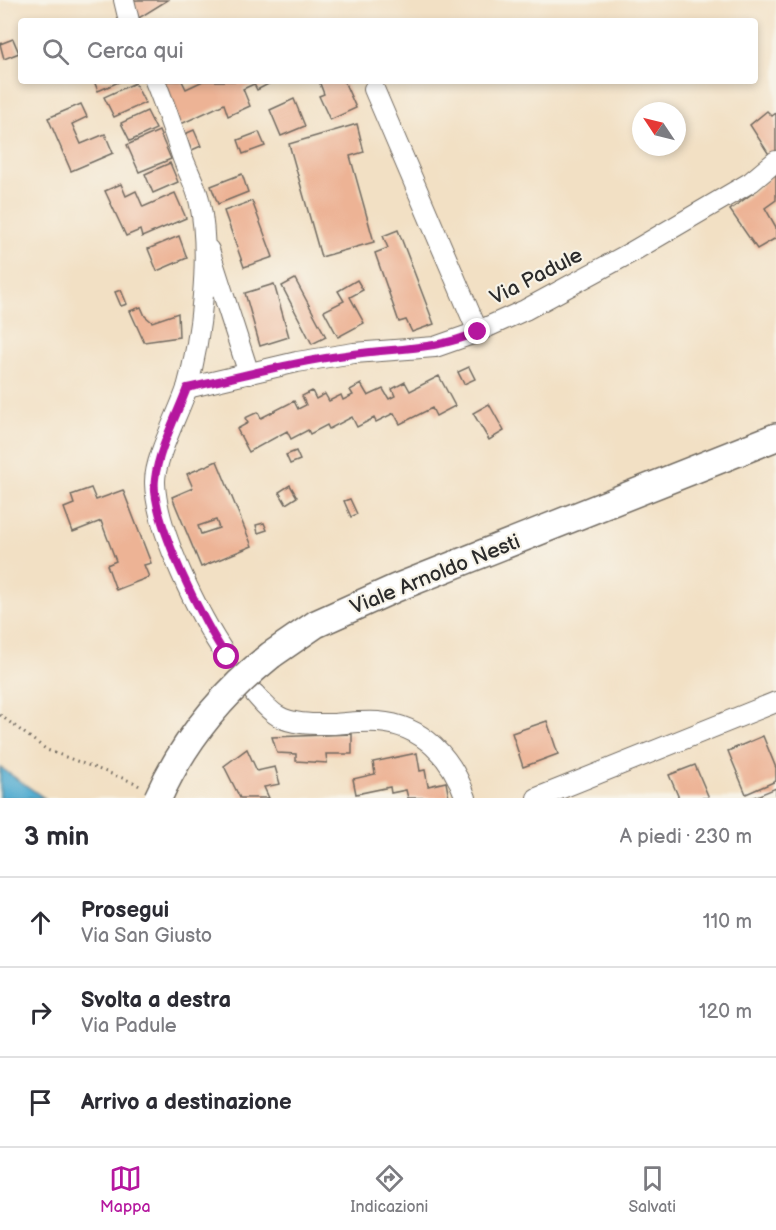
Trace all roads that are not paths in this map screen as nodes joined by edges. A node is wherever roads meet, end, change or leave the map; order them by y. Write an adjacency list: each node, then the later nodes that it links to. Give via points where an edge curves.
1 (124, 0): 2 (street)
2 (128, 18)
3 (156, 84): 6 (street, via 193,179)
4 (374, 89): 7 (street)
5 (776, 161): 7 (street, Via Padule, via 751,182 630,253)
6 (204, 233): 8 (street); 9 (street, via 197,343)
7 (478, 332): 8 (street, Via Padule, via 435,347 354,353)
8 (249, 374): 9 (street, Via Padule)
9 (187, 388): 11 (street, via 154,479 157,505 214,639)
10 (776, 437): 14 (street, Viale Arnoldo Nesti, bridge, via 396,588 316,624 271,655 238,685 200,727)
11 (227, 657)
12 (255, 694): 15 (street, via 278,717 291,721 379,722 414,734 442,752)
13 (776, 702): 16 (street)
14 (153, 795)
15 (466, 798)
16 (537, 798)

